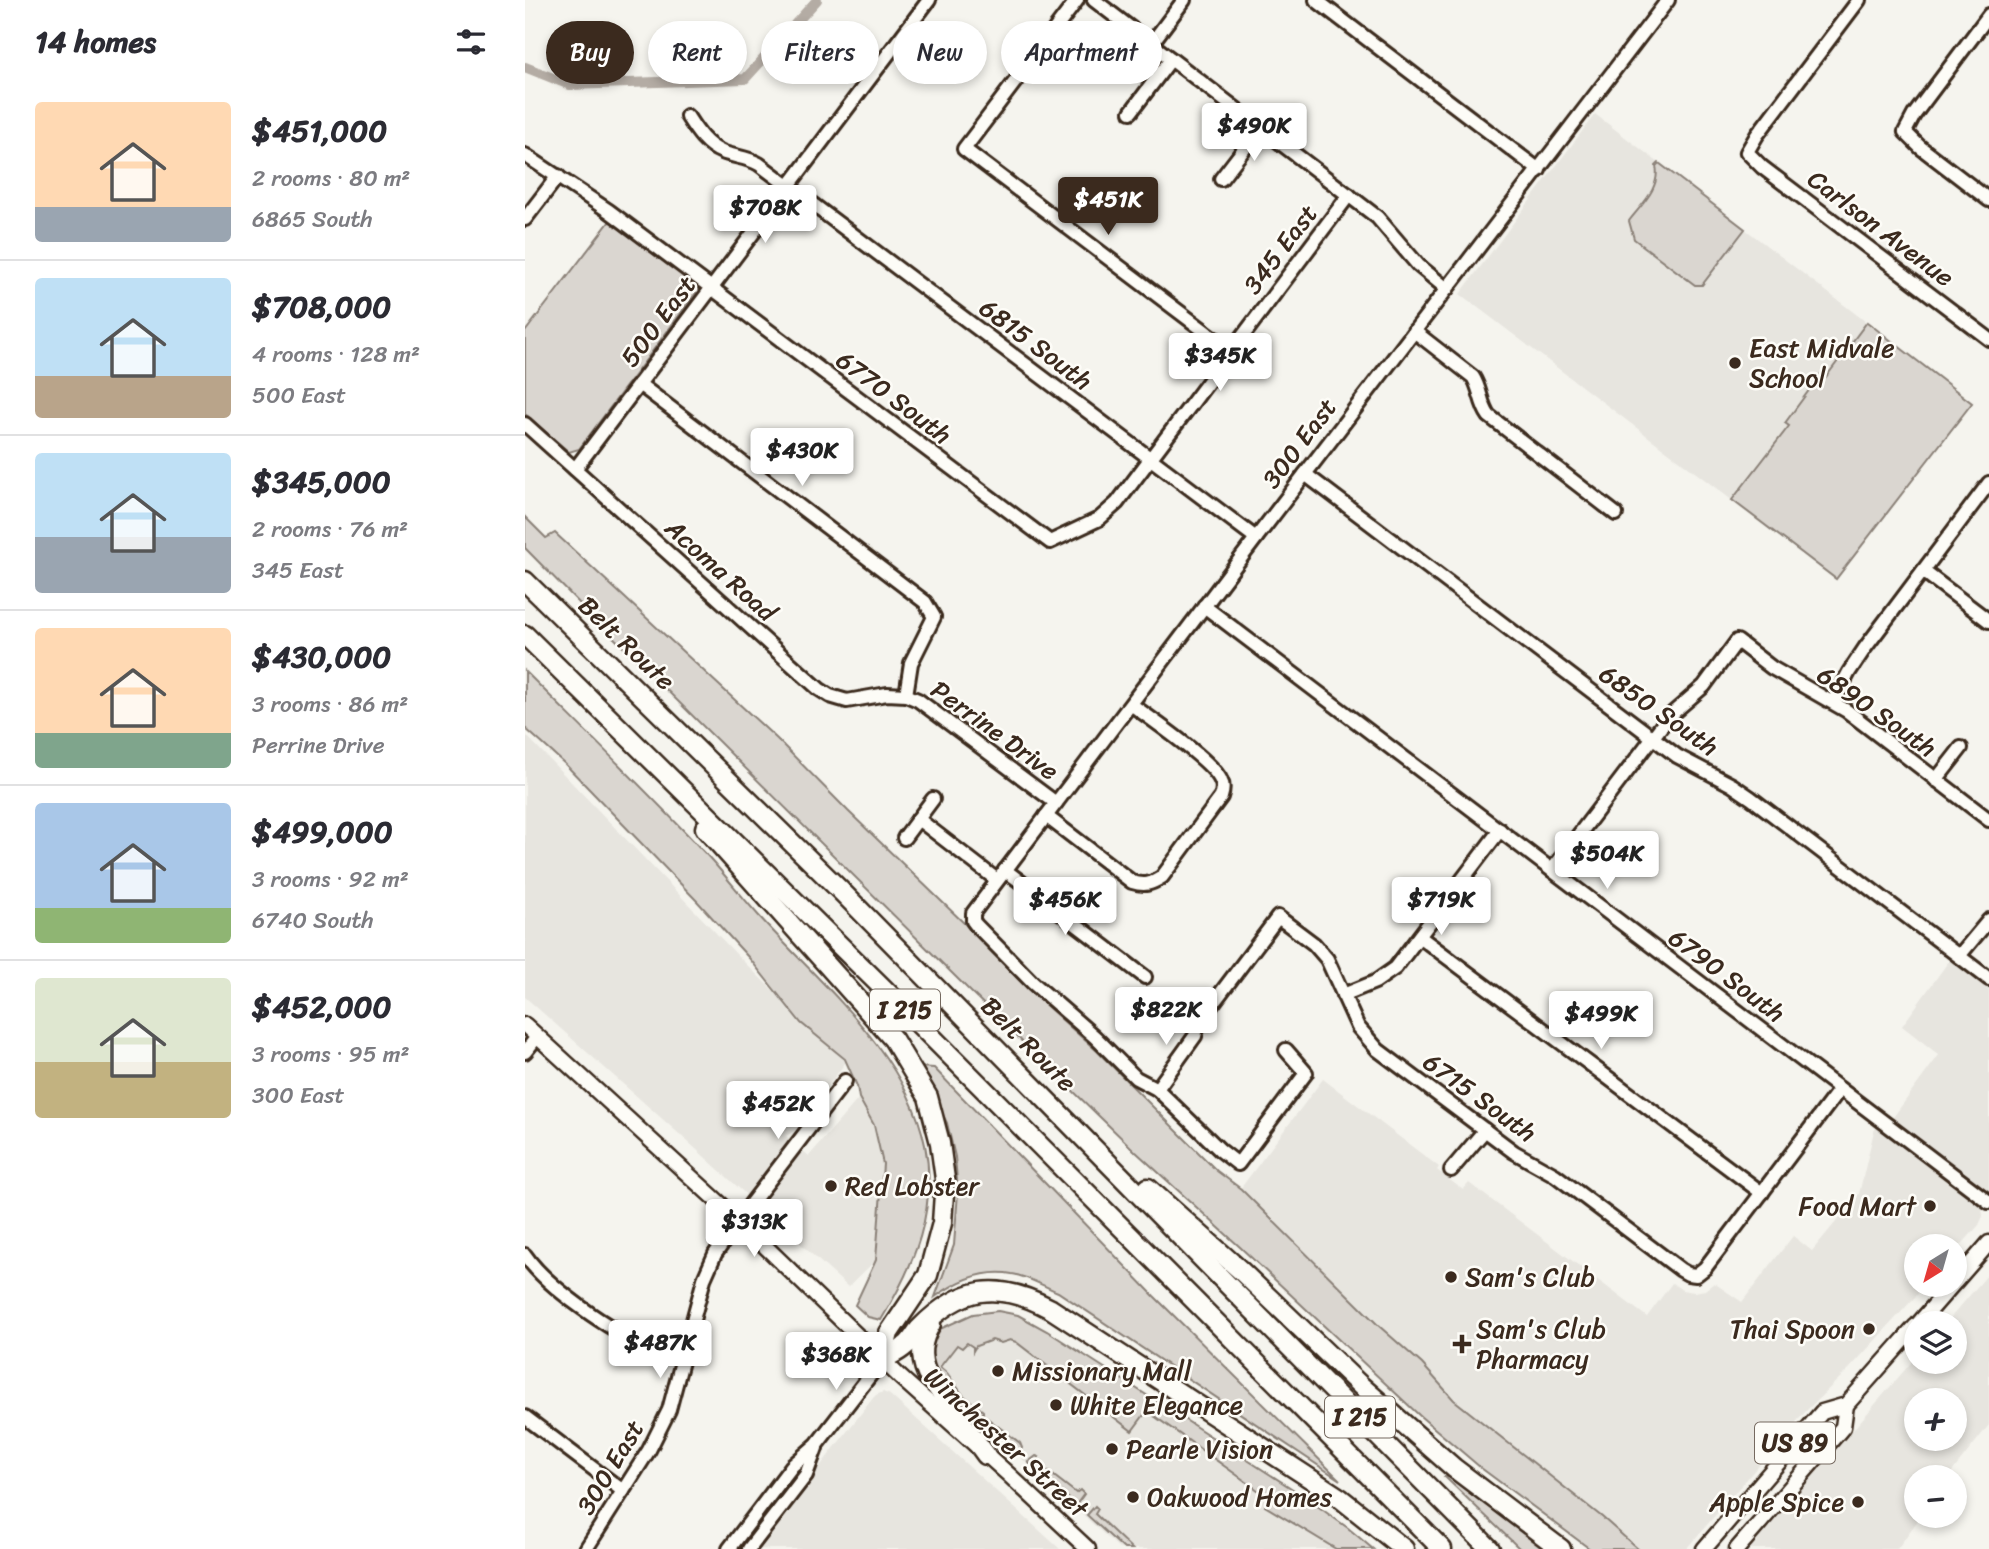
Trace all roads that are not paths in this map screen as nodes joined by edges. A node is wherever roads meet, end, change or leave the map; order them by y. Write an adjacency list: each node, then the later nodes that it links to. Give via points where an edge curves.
1 (929, 0): 20 (street, 500 East)
2 (1077, 0): 28 (street, via 964,149)
3 (1094, 0): 9 (street)
4 (1184, 0): 10 (street)
5 (1316, 0): 17 (street)
6 (1668, 0): 17 (street, 300 East)
7 (1859, 0): 27 (street, Carlson Avenue, via 1747,152)
8 (1989, 15): 22 (street, via 1905,132)
9 (1121, 21)
10 (1162, 29)
11 (1162, 52): 12 (street)
12 (1171, 59): 13 (street); 15 (street)
13 (1131, 112)
14 (687, 116): 20 (street, 6815 South, via 715,148 752,160)
15 (1261, 127): 19 (street); 21 (street)
16 (525, 155): 18 (street, 6770 South)
17 (1539, 170): 25 (street, 300 East)
18 (558, 176): 23 (street); 24 (street, 6770 South)
19 (1221, 179)
20 (789, 186): 24 (street, 500 East); 31 (street, 6815 South)
21 (1349, 195): 25 (street, via 1377,217 1418,265); 28 (street, 345 East)
22 (1989, 200)
23 (525, 219)
24 (711, 288): 29 (street, 500 East); 37 (street, 6770 South)
25 (1447, 289): 26 (street, 300 East)
26 (1414, 331): 33 (street, 300 East); 35 (street, via 1473,377 1489,416)
27 (1989, 339)
28 (1231, 351): 31 (street, 345 East)
29 (639, 384): 32 (street, 500 East); 43 (street, Perrine Drive, via 925,602 934,617 912,663)
30 (525, 424): 32 (street, Acoma Road)
31 (1150, 458): 36 (street, 6815 South); 37 (street, 345 East, via 1108,512)
32 (575, 469): 43 (street, Acoma Road, via 819,689 847,701)
33 (1305, 474): 36 (street, 300 East); 47 (street, 6850 South)
34 (1989, 483): 38 (street)
35 (1616, 514)
36 (1256, 538): 40 (street, 300 East)
37 (1050, 542)
38 (1923, 571): 41 (street); 44 (street, via 1855,662)
39 (525, 580): 70 (highway, Belt Route / I 215)
40 (1204, 606): 45 (street, 300 East); 55 (street, 6790 South)
41 (1989, 621)
42 (525, 635): 46 (highway, I 215)
43 (906, 695): 51 (street, Perrine Drive, via 932,708)
44 (1833, 702): 47 (street, 6890 South, via 1772,668 1737,641 1705,685); 49 (street, 6890 South)
45 (1132, 705): 51 (street, 300 East); 52 (street, via 1194,752 1223,787 1221,797 1161,877 1143,886 1132,882)
46 (598, 708): 86 (highway, via 893,1039 928,1097 945,1179 942,1223 928,1275 889,1334); 97 (highway, I 215)
47 (1653, 738): 57 (street); 61 (street, 6850 South, via 1732,785)
48 (1961, 748): 49 (street)
49 (1936, 780): 54 (street, 6890 South)
50 (933, 799): 53 (street)
51 (1056, 803): 52 (street, 300 East)
52 (1046, 817): 58 (street, 300 East)
53 (918, 819): 56 (street); 58 (street)
54 (1989, 820)
55 (1500, 830): 57 (street, 6790 South); 60 (street)
56 (904, 838)
57 (1552, 870): 72 (street, 6790 South)
58 (1001, 875): 62 (street); 71 (street, 300 East, via 973,913 976,925 1136,1078)
59 (1989, 920): 61 (street)
60 (1420, 937): 64 (street, via 1385,976); 75 (street)
61 (1959, 956): 63 (street, 6850 South)
62 (1145, 977)
63 (1989, 979)
64 (1343, 995): 71 (street, 6715 South, via 1327,959 1278,917 1197,1024 1195,1036); 73 (street, 6715 South, via 1358,1027 1378,1050)
65 (525, 1026): 66 (main road, Winchester Street)
66 (537, 1037): 68 (street); 77 (main road, Winchester Street)
67 (1286, 1050): 71 (street, via 1306,1073 1238,1164)
68 (525, 1052)
69 (845, 1080): 77 (street, 300 East)
70 (1035, 1087): 98 (highway, Belt Route / I 215); 99 (highway, via 1443,1459)
71 (1157, 1089)
72 (1840, 1089): 75 (street); 76 (street, 6790 South)
73 (1485, 1130): 74 (street); 75 (street, 6715 South, via 1555,1175 1688,1275 1705,1268)
74 (1451, 1170)
75 (1762, 1193)
76 (1989, 1202)
77 (739, 1221): 85 (street, 300 East, via 704,1279); 86 (main road, Winchester Street)
78 (1989, 1242): 80 (main road, US 89)
79 (525, 1255): 85 (street, via 542,1275 615,1330)
80 (1967, 1268)
81 (1942, 1297): 82 (main road, US 89)
82 (1930, 1311)
83 (936, 1315): 86 (highway, via 905,1347); 90 (highway, via 922,1340 923,1367); 96 (highway, via 954,1300 980,1292 1002,1290 1031,1298 1340,1498)
84 (1904, 1341): 87 (main road, US 89)
85 (684, 1355): 91 (street, 300 East, via 664,1420)
86 (882, 1360): 89 (street); 90 (main road, Winchester Street)
87 (1846, 1405): 100 (main road, US 89, via 1822,1412); 101 (main road, US 89, via 1843,1427)
88 (525, 1417): 91 (street)
89 (817, 1444): 93 (street, via 792,1466); 94 (street, via 806,1475)
90 (986, 1455): 95 (main road, Winchester Street)
91 (624, 1491): 92 (street, 300 East)
92 (586, 1549)
93 (729, 1549)
94 (749, 1549)
95 (1088, 1549)
96 (1404, 1549)
97 (1442, 1549)
98 (1490, 1549)
99 (1561, 1549)
100 (1704, 1549)
101 (1737, 1549)

